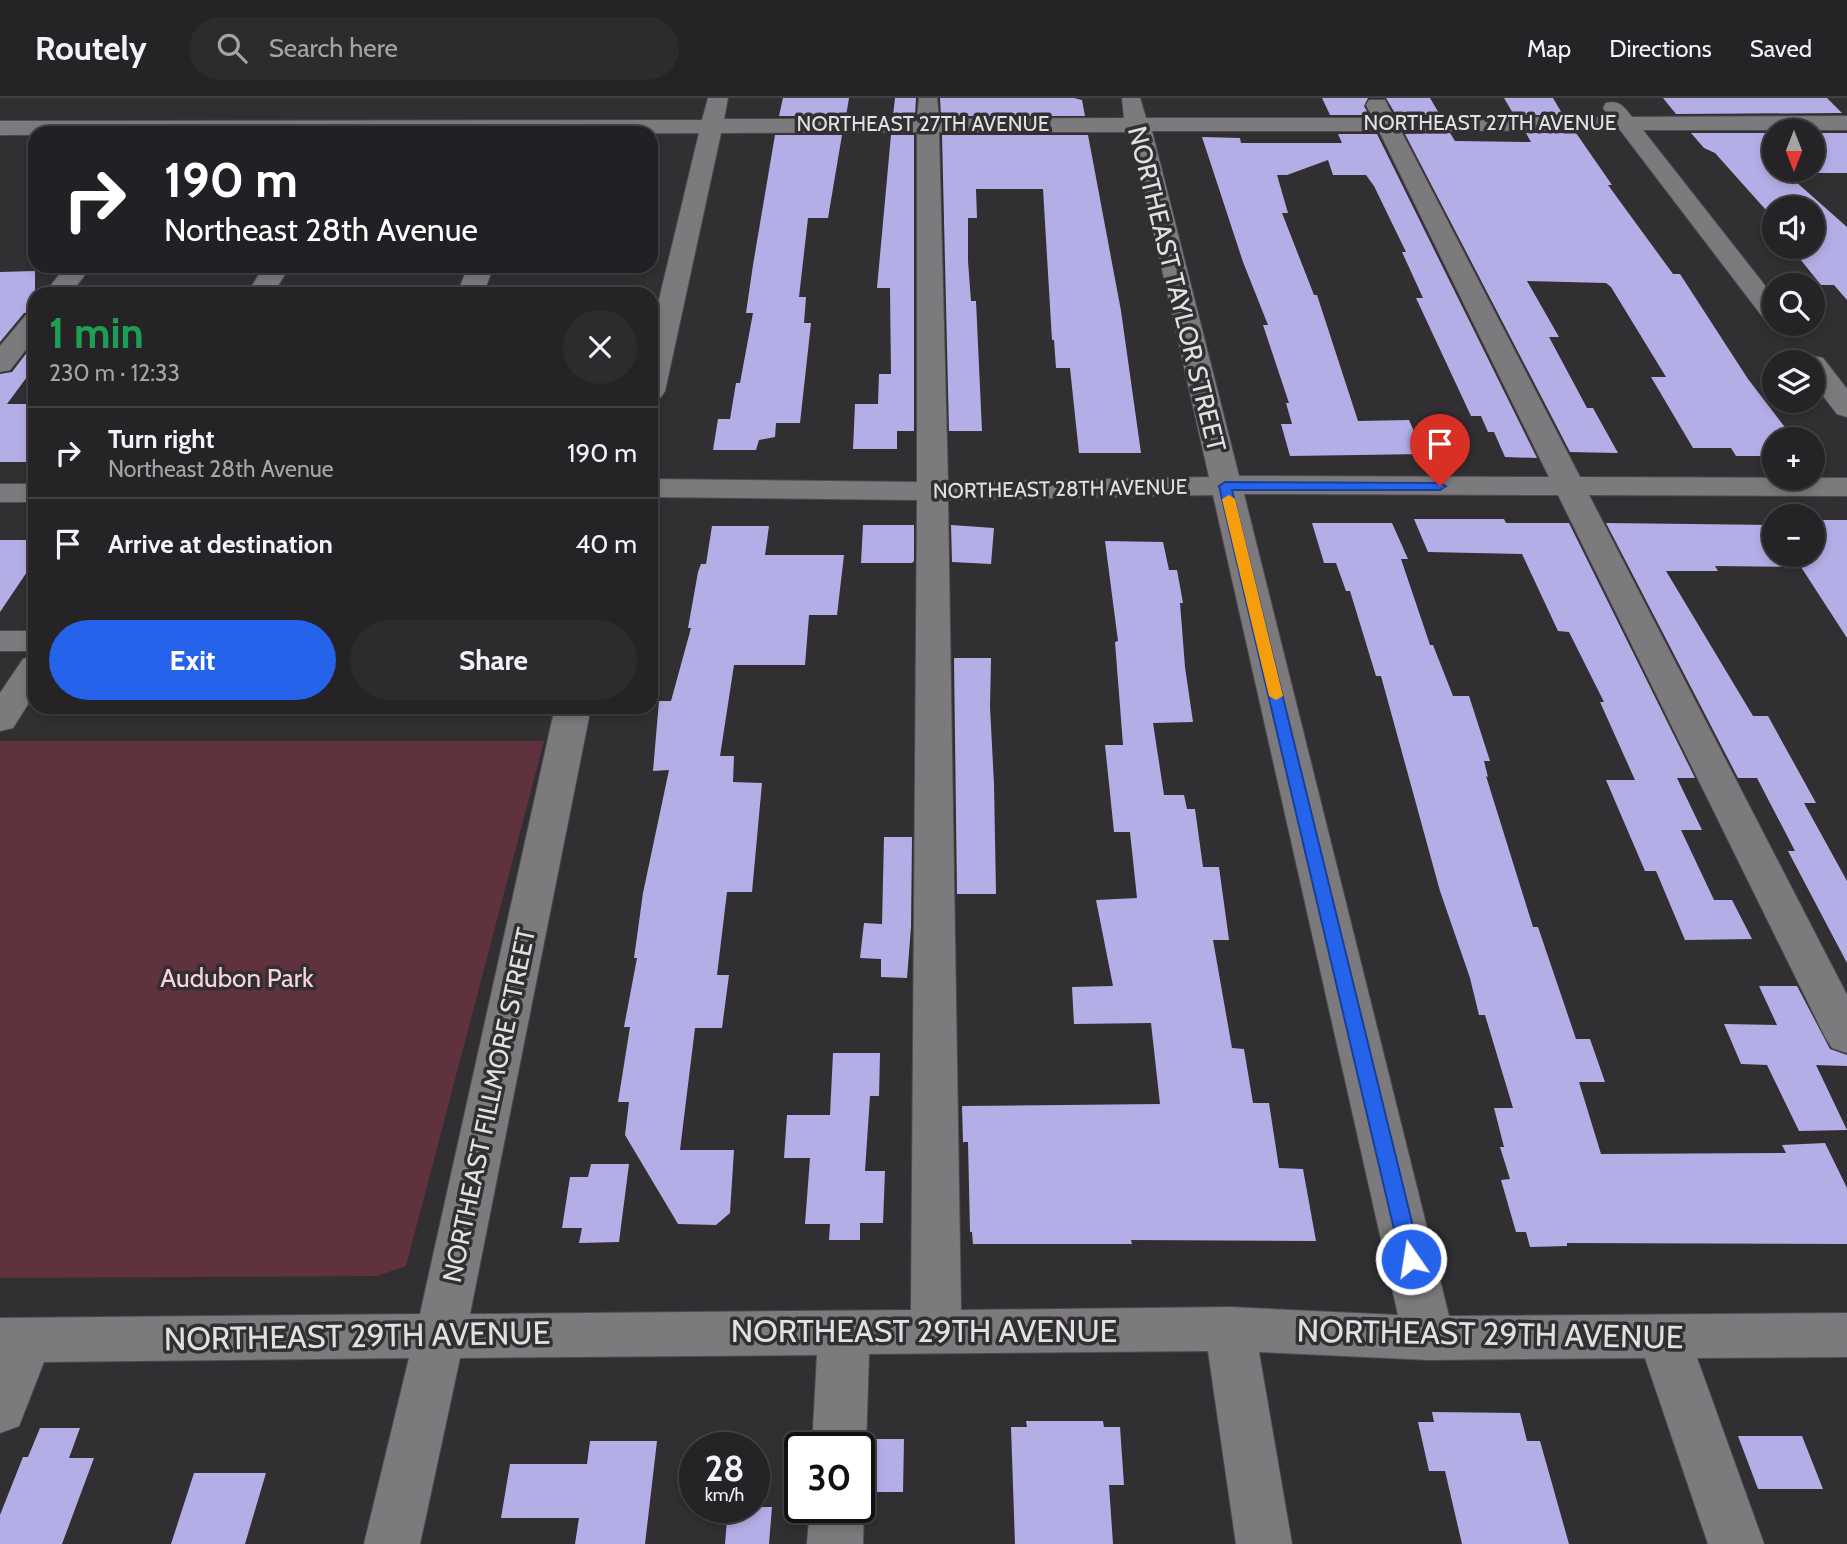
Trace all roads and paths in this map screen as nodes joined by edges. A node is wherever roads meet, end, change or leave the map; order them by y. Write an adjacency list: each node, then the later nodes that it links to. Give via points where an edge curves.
1 (718, 98): 10 (street)
2 (1607, 98): 8 (street)
3 (37, 105): 12 (street)
4 (928, 111): 5 (street, NORTHEAST 27TH AVENUE); 10 (street, NORTHEAST 27TH AVENUE); 25 (street)
5 (1134, 111): 6 (street, NORTHEAST 27TH AVENUE); 21 (street, NORTHEAST TAYLOR STREET)
6 (1380, 111): 8 (street, NORTHEAST 27TH AVENUE); 22 (street)
7 (367, 122): 10 (street, NORTHEAST 27TH AVENUE); 11 (street, NORTHEAST 27TH AVENUE)
8 (1625, 122): 9 (street, NORTHEAST 27TH AVENUE); 17 (street)
9 (1847, 122)
10 (712, 125): 18 (street)
11 (278, 126)
12 (5, 132): 13 (street, NORTHEAST 27TH AVENUE)
13 (28, 132)
14 (74, 273): 15 (street)
15 (62, 287)
16 (28, 330): 19 (street)
17 (1795, 340): 20 (street)
18 (658, 360)
19 (0, 364)
20 (1847, 408)
21 (1225, 486): 22 (street, NORTHEAST 28TH AVENUE); 25 (street, NORTHEAST 28TH AVENUE); 39 (street, NORTHEAST TAYLOR STREET)
22 (1571, 487): 24 (street, NORTHEAST 28TH AVENUE); 33 (street)
23 (658, 488): 25 (street, NORTHEAST 28TH AVENUE)
24 (1847, 488)
25 (933, 491): 36 (street)
26 (28, 493): 27 (street)
27 (0, 494)
28 (28, 641): 29 (street)
29 (0, 642)
30 (28, 677): 32 (street)
31 (572, 714): 37 (street, NORTHEAST FILLMORE STREET)
32 (0, 720)
33 (1847, 1037)
34 (1230, 1329): 36 (street, NORTHEAST 29TH AVENUE); 39 (street, NORTHEAST 29TH AVENUE); 47 (street)
35 (844, 1332): 36 (street, NORTHEAST 29TH AVENUE); 37 (street, NORTHEAST 29TH AVENUE); 43 (street)
36 (936, 1332)
37 (441, 1335): 41 (street, NORTHEAST 29TH AVENUE); 45 (street, NORTHEAST FILLMORE STREET)
38 (1847, 1335): 40 (street, NORTHEAST 29TH AVENUE)
39 (1429, 1338): 40 (street, NORTHEAST 29TH AVENUE)
40 (1664, 1338): 48 (street)
41 (13, 1340): 42 (street)
42 (0, 1409)
43 (840, 1432)
44 (836, 1523): 46 (street)
45 (393, 1544)
46 (835, 1544)
47 (1264, 1544)
48 (1736, 1544)

